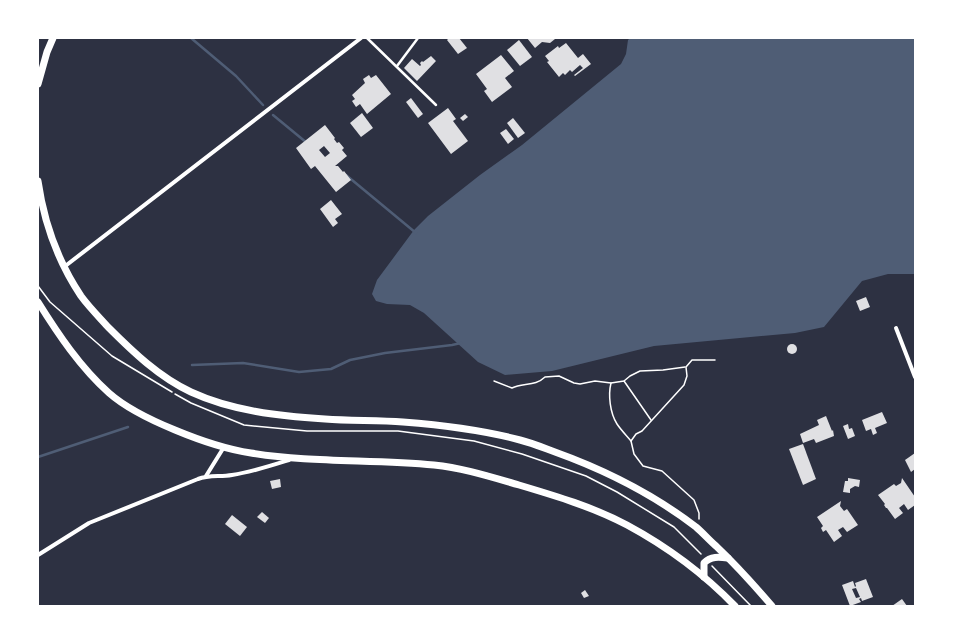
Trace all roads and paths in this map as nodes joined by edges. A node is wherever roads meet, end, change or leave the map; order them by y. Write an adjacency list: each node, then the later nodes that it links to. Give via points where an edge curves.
1 (53, 38): 6 (main road)
2 (361, 38): 9 (street)
3 (367, 38): 5 (lane)
4 (418, 38): 5 (lane)
5 (397, 66): 7 (lane)
6 (38, 80)
7 (436, 105)
8 (38, 181): 9 (main road, via 47,226)
9 (64, 267): 24 (main road, via 93,311 123,342 149,366 190,392 241,409 272,414 324,419 401,421 448,426 521,440 608,473 641,491)
10 (38, 286): 27 (path, via 50,302 112,356 191,403 244,425 307,431 398,431 474,441 522,454 586,476 617,492 674,527)
11 (38, 302): 21 (main road, via 58,333 110,394 151,420 199,440)
12 (896, 328): 15 (street)
13 (715, 360): 14 (path, via 692,360)
14 (686, 367): 17 (path, via 640,371); 19 (path, via 684,385)
15 (915, 377)
16 (494, 381): 18 (path, via 512,388 540,382 545,377 559,376 580,384 595,381)
17 (624, 381): 18 (path); 19 (path)
18 (611, 383): 20 (path, via 609,390 612,414)
19 (651, 420): 20 (path)
20 (631, 441): 24 (path, via 634,454 643,466 662,471 694,500 699,514)
21 (224, 447): 22 (main road); 23 (street)
22 (294, 458): 23 (street, via 252,472); 28 (main road, via 435,465 482,474 582,505 627,525 665,548)
23 (206, 476): 25 (street, via 89,523)
24 (696, 528): 26 (main road)
25 (38, 555)
26 (728, 558): 27 (main road, via 717,557); 31 (main road)
27 (707, 560): 28 (main road, via 704,563); 30 (path)
28 (704, 577): 29 (main road)
29 (735, 606)
30 (752, 606)
31 (772, 606)

